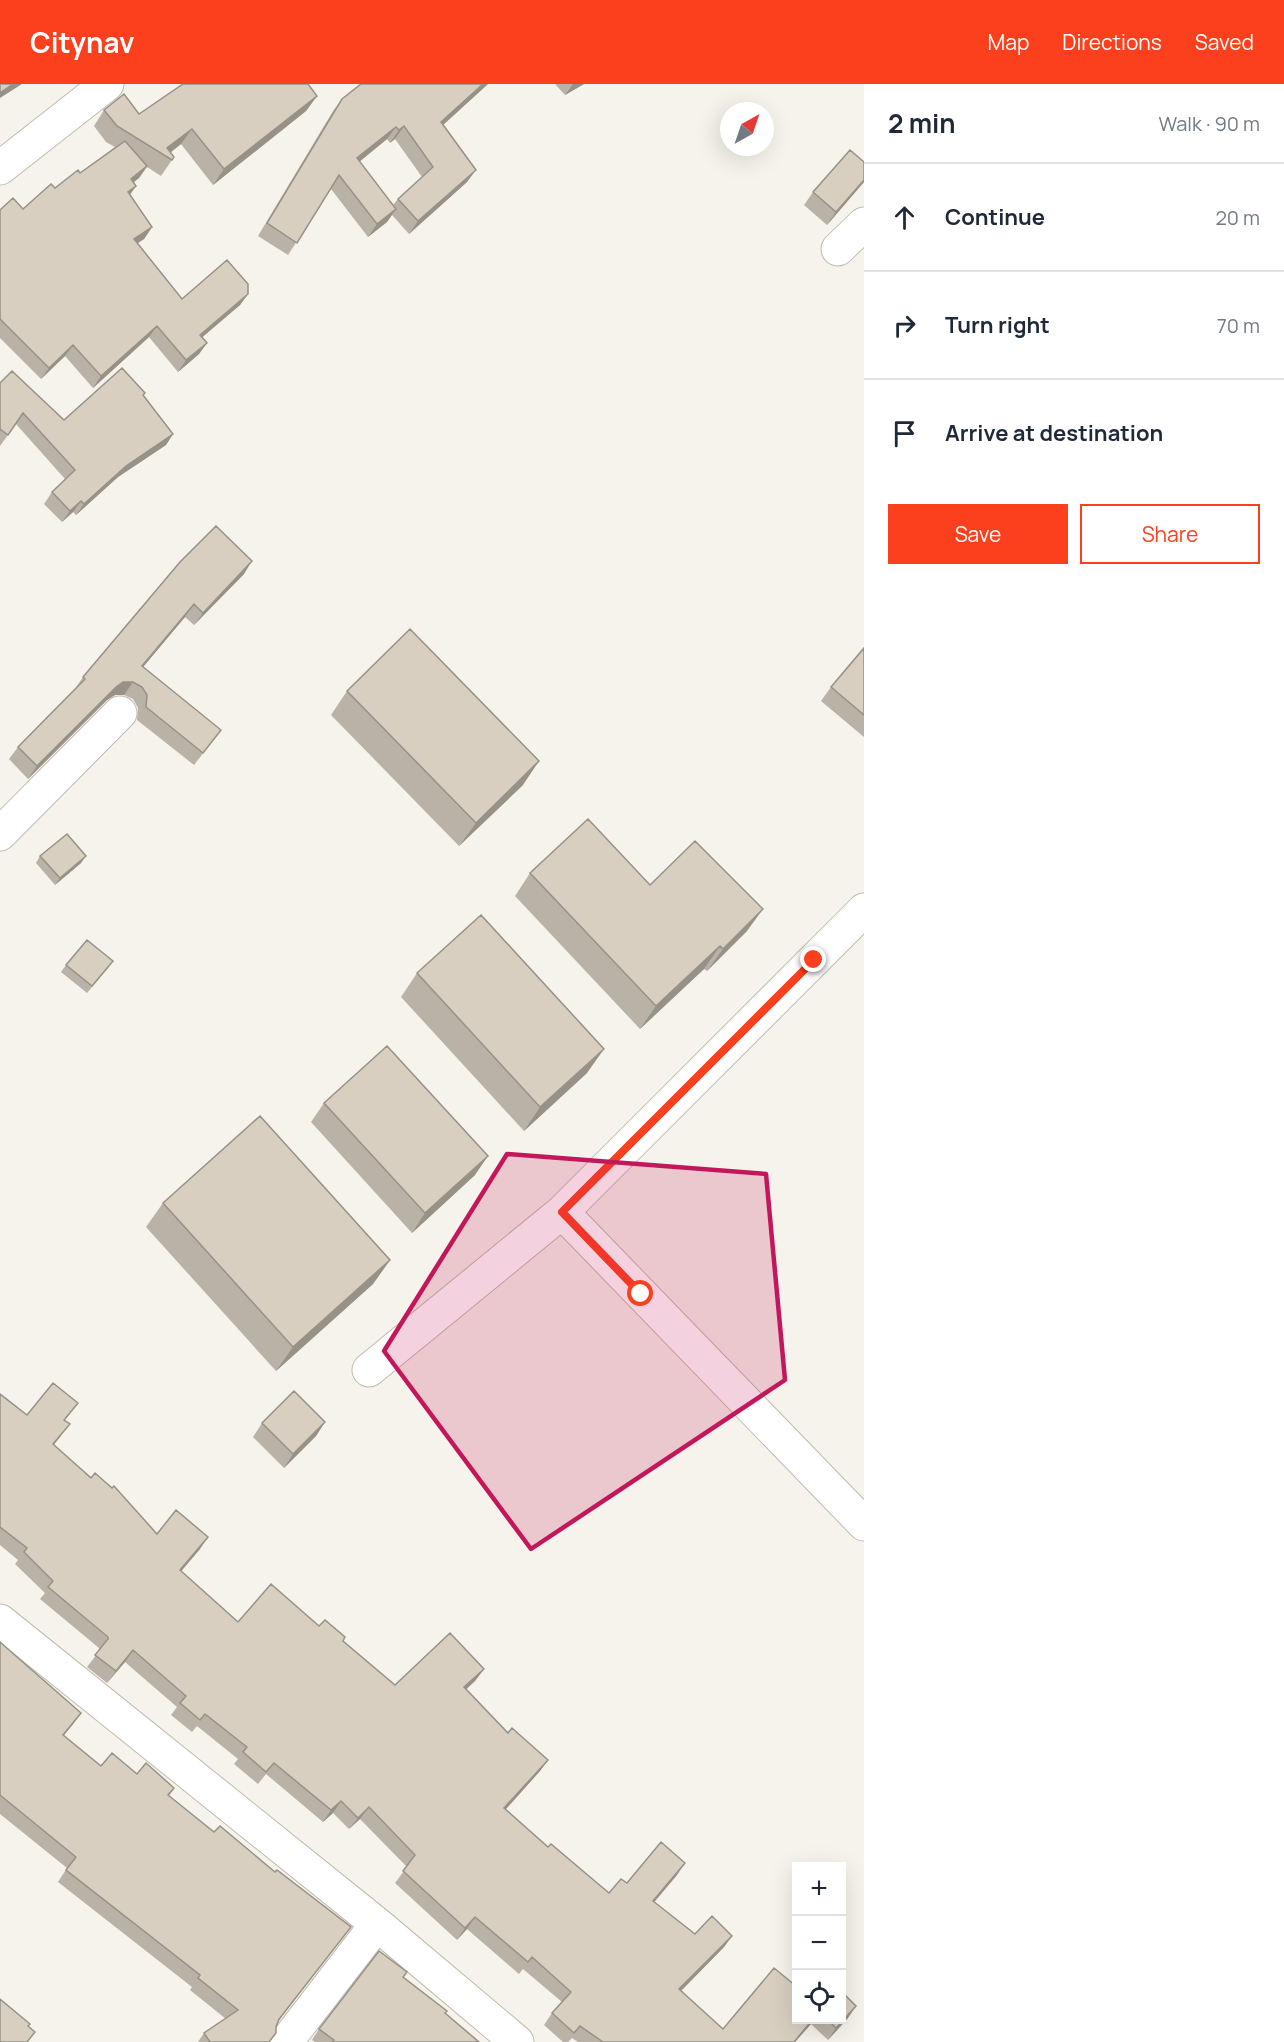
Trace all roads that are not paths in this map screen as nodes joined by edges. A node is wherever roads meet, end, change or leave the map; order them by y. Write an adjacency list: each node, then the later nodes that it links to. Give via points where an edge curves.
1 (107, 84): 2 (street)
2 (0, 168)
3 (864, 224): 4 (street)
4 (838, 249)
5 (120, 713): 6 (street)
6 (0, 834)
7 (864, 910): 8 (street)
8 (562, 1212): 9 (street); 10 (street)
9 (369, 1370)
10 (864, 1524)
11 (0, 1621): 12 (street)
12 (377, 1924): 13 (street); 14 (street)
13 (286, 2042)
14 (517, 2042)

